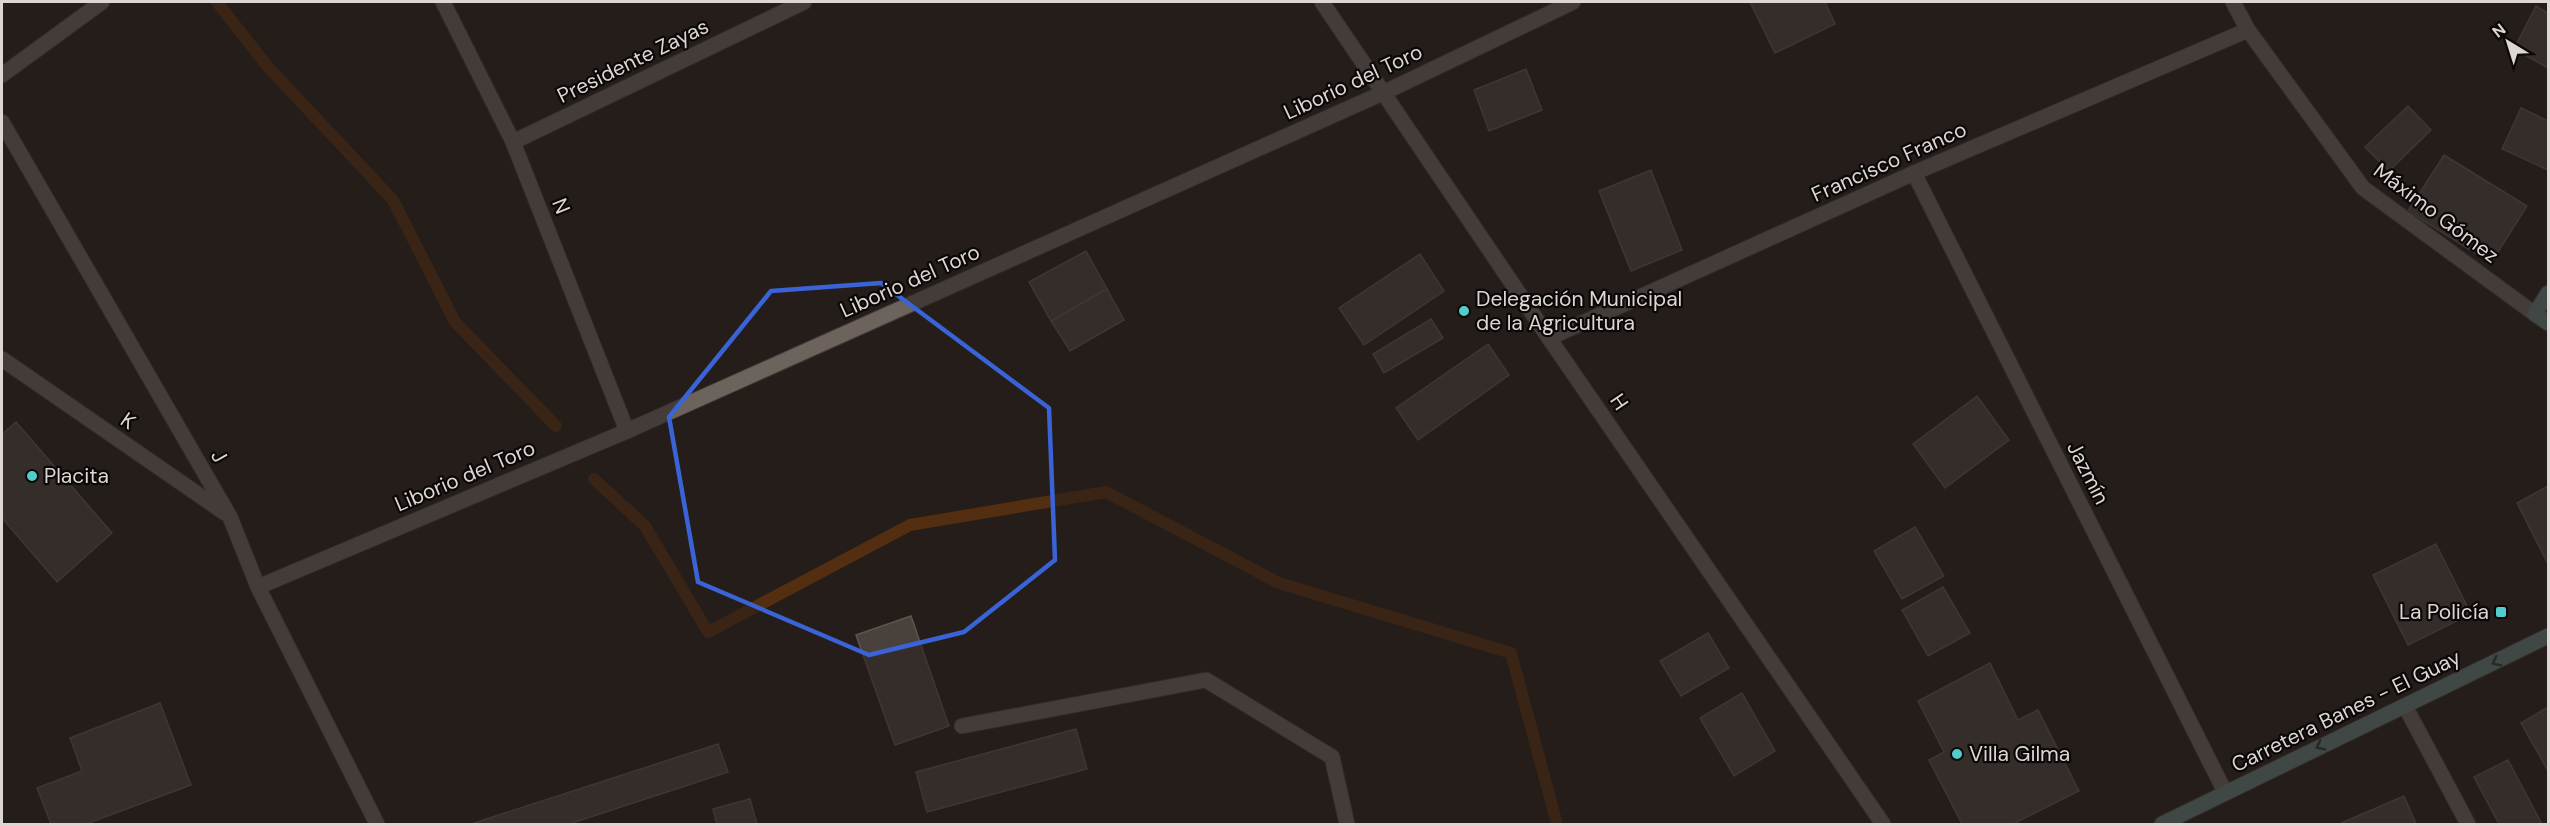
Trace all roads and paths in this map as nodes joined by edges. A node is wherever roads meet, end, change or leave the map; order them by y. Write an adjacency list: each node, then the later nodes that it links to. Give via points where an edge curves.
1 (102, 2): 8 (street)
2 (442, 2): 11 (street, N)
3 (804, 2): 11 (street, Presidente Zayas)
4 (1322, 2): 9 (street, H)
5 (1573, 2): 9 (street, Liborio del Toro)
6 (2233, 2): 7 (street, Máximo Gómez)
7 (2248, 30): 12 (street, Francisco Franco); 14 (street, Máximo Gómez, via 2363,188)
8 (2, 75)
9 (1385, 92): 16 (street, H); 18 (street, Liborio del Toro)
10 (2, 122): 19 (street, J)
11 (513, 142): 18 (street, N)
12 (1914, 173): 16 (street, Francisco Franco); 24 (street, Jazmín)
13 (2548, 293): 14 (main road)
14 (2535, 314): 15 (main road, Máximo Gómez)
15 (2548, 323)
16 (1549, 338): 27 (street, H)
17 (2, 359): 19 (street, K)
18 (627, 430): 20 (street, Liborio del Toro)
19 (230, 517): 20 (street, J)
20 (258, 587): 25 (street, J)
21 (2548, 636): 22 (main road, Carretera Banes - El Guay, one-way to 22)
22 (2405, 706): 24 (main road, Carretera Banes - El Guay, one-way to 24); 29 (street)
23 (962, 726): 26 (street, via 1206,680 1332,757)
24 (2225, 792): 28 (main road, Carretera Banes - El Guay)
25 (377, 825)
26 (1347, 825)
27 (1883, 825)
28 (2162, 825)
29 (2468, 825)

